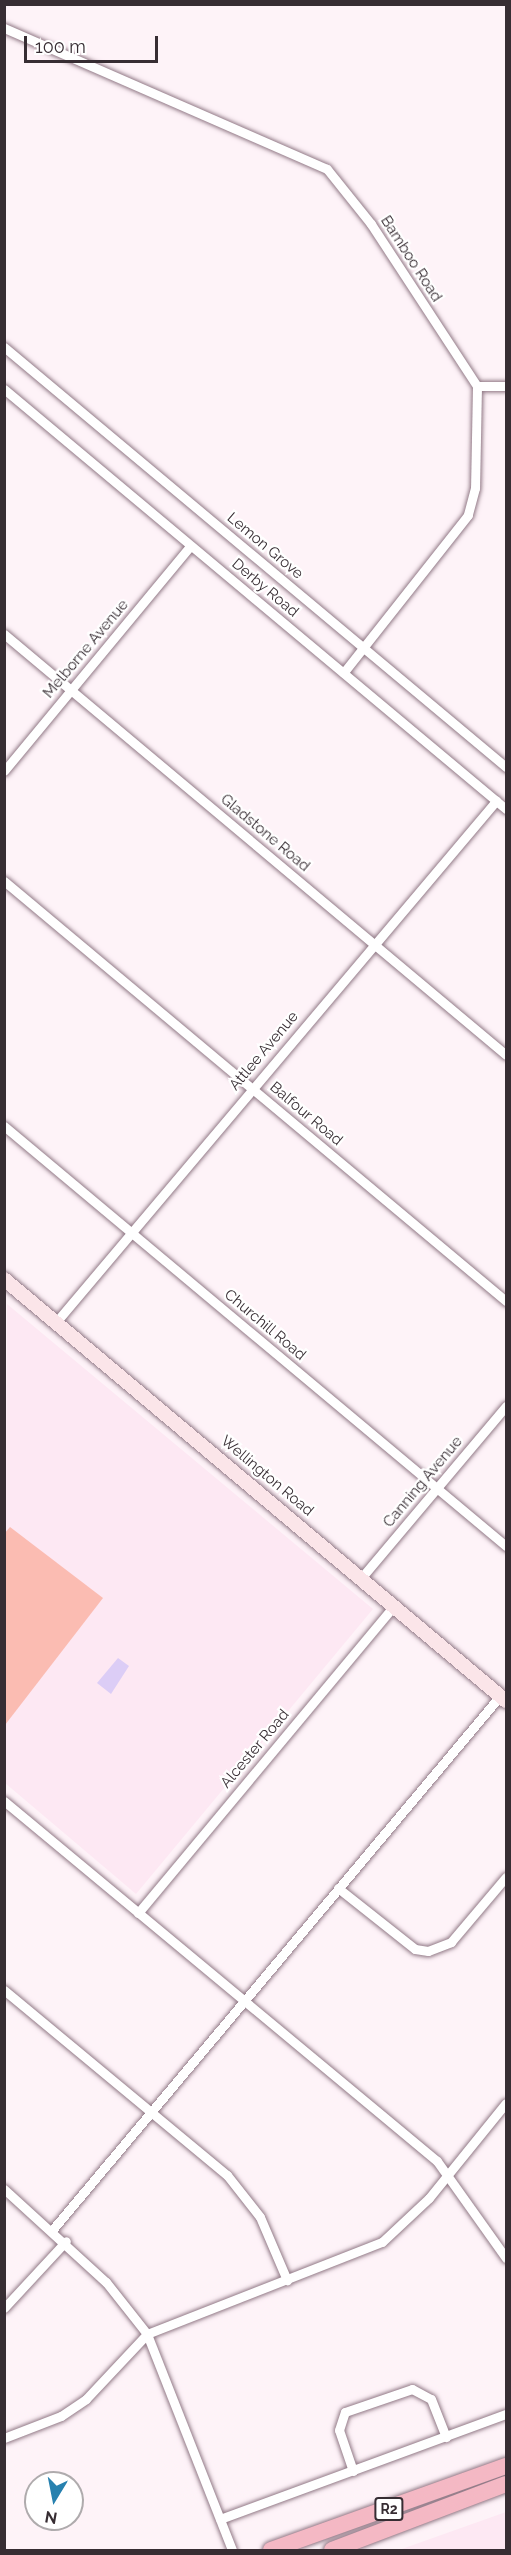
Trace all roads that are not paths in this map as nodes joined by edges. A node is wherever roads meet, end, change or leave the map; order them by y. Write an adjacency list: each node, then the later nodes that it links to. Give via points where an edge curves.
1 (4, 28): 3 (street, Bamboo Road, via 327,169 371,224)
2 (4, 347): 8 (street, Lemon Grove)
3 (477, 386): 4 (street); 8 (street, via 475,488 468,515)
4 (507, 386)
5 (4, 389): 6 (street, Derby Road)
6 (190, 546): 9 (street, Derby Road); 10 (street, Melborne Avenue)
7 (4, 634): 10 (street, Gladstone Road)
8 (362, 647): 9 (street); 11 (street, Lemon Grove)
9 (343, 673): 13 (street, Derby Road)
10 (71, 690): 12 (street, Melborne Avenue); 16 (street, Gladstone Road)
11 (507, 767)
12 (4, 771)
13 (496, 801): 14 (street, Derby Road); 16 (street, Attlee Avenue)
14 (507, 810)
15 (4, 881): 18 (street, Balfour Road)
16 (374, 945): 17 (street, Gladstone Road); 18 (street, Attlee Avenue)
17 (507, 1055)
18 (252, 1088): 20 (street, Attlee Avenue); 22 (street, Balfour Road)
19 (4, 1126): 20 (street, Churchill Road)
20 (131, 1232): 23 (street, Attlee Avenue); 25 (street, Churchill Road)
21 (6, 1284): 23 (main road, Wellington Road)
22 (507, 1301)
23 (57, 1321): 27 (main road, Wellington Road)
24 (507, 1406): 25 (street, Canning Avenue)
25 (437, 1488): 26 (street, Churchill Road); 27 (street, Canning Avenue)
26 (507, 1546)
27 (362, 1577): 28 (main road, Wellington Road)
28 (395, 1605): 29 (main road, Wellington Road); 33 (street, Alcester Road)
29 (503, 1699): 32 (street)
30 (4, 1800): 33 (street)
31 (507, 1877): 32 (street, via 451,1942 428,1951 415,1949)
32 (338, 1888): 35 (street)
33 (138, 1912): 35 (street)
34 (4, 1990): 37 (street)
35 (243, 2001): 37 (street); 38 (street)
36 (507, 2103): 38 (street)
37 (151, 2112): 40 (street); 43 (street, via 247,2198)
38 (447, 2173): 42 (street); 43 (street, via 405,2224 382,2242)
39 (4, 2189): 40 (street)
40 (53, 2229): 41 (street)
41 (66, 2241): 44 (street); 45 (street)
42 (506, 2257)
43 (286, 2280): 45 (street)
44 (4, 2308)
45 (147, 2334): 48 (street, via 86,2399 61,2416); 52 (street)
46 (507, 2415): 47 (street)
47 (446, 2437): 50 (street); 50 (street, via 432,2399 412,2389 345,2412 339,2430)
48 (4, 2438)
49 (507, 2466): 54 (highway, R2)
50 (353, 2471): 52 (street)
51 (507, 2484): 55 (highway, R2)
52 (220, 2519): 53 (street)
53 (232, 2550)
54 (271, 2550)
55 (332, 2550)

